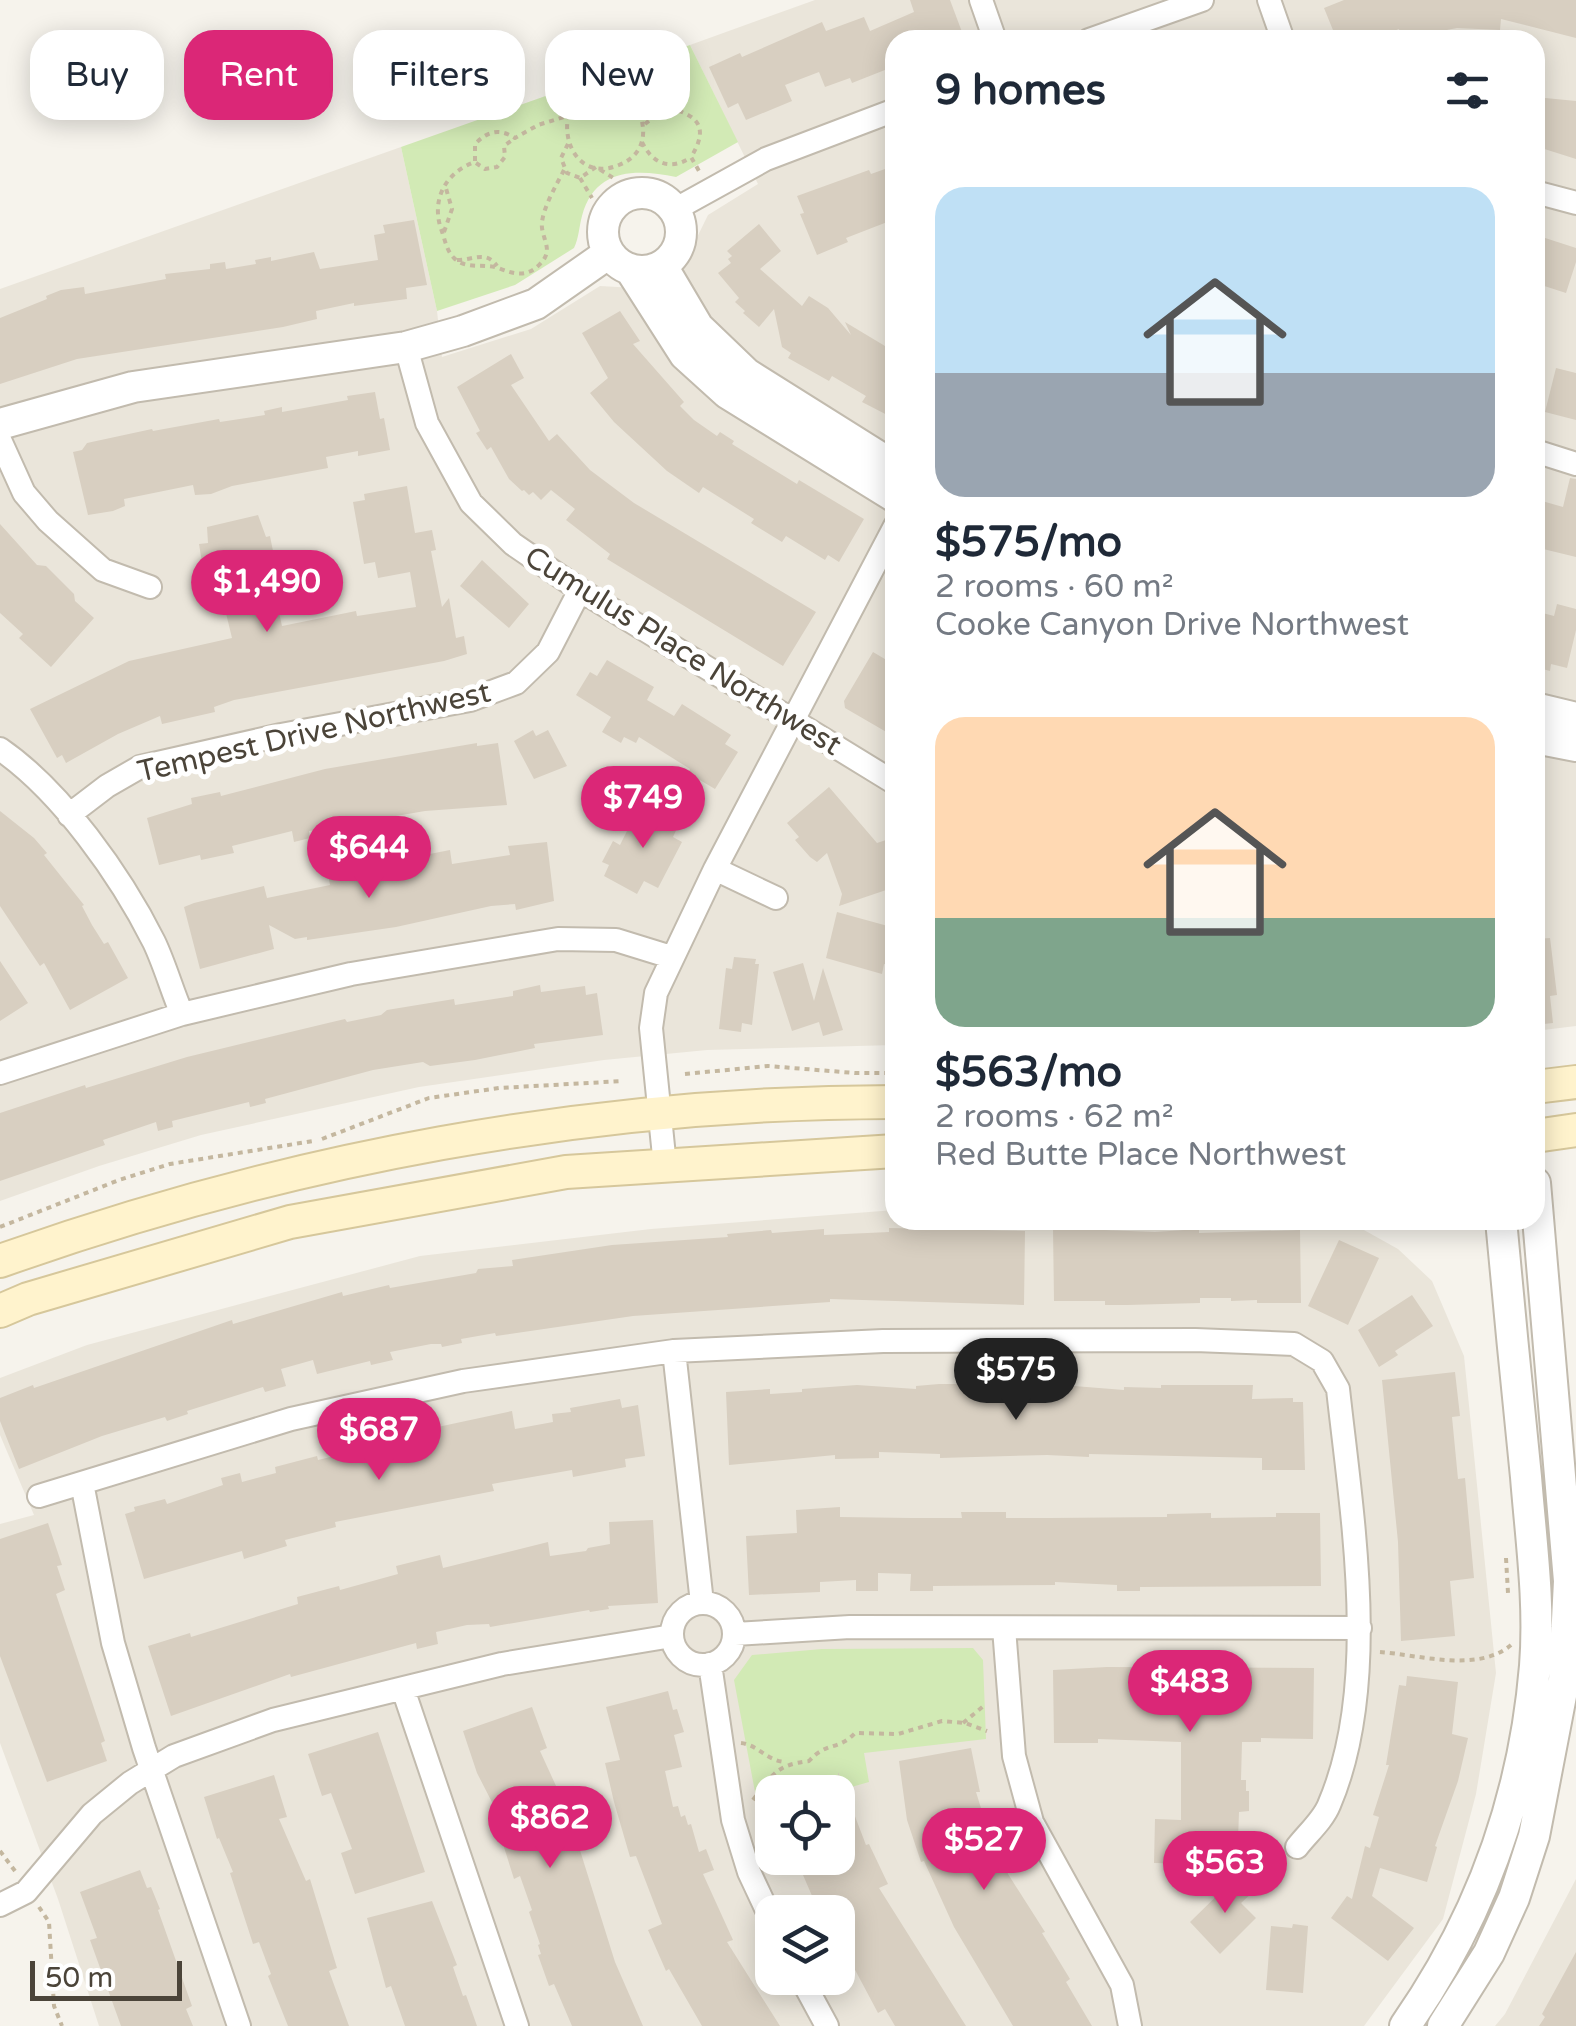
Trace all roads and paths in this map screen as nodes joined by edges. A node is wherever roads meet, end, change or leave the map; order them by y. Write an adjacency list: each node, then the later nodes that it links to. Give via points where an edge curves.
1 (981, 0): 4 (street)
2 (1202, 0): 5 (street)
3 (1268, 0): 6 (street)
4 (992, 30)
5 (1116, 30)
6 (1279, 30)
7 (885, 114): 28 (street, via 766,159)
8 (690, 115): 17 (path, via 700,129)
9 (552, 120): 14 (path)
10 (566, 120): 16 (path)
11 (643, 120): 13 (path)
12 (650, 120): 13 (path)
13 (645, 124): 15 (path)
14 (515, 138): 18 (path, via 504,146 497,167); 18 (path, via 488,133 475,144)
15 (642, 142): 17 (path, via 664,165); 19 (path, via 628,161)
16 (568, 144): 19 (path); 20 (path)
17 (691, 157): 21 (path)
18 (475, 162): 24 (path)
19 (596, 168): 22 (path); 23 (path)
20 (564, 170): 22 (path); 33 (path, via 544,218 544,261 524,274)
21 (699, 170)
22 (580, 178): 26 (path)
23 (615, 180)
24 (445, 184): 29 (path, via 438,213); 29 (path, via 452,209)
25 (1545, 195): 27 (street)
26 (592, 198)
27 (1576, 203)
28 (674, 210): 31 (street, via 648,194 622,198 604,221 603,234); 32 (street, via 681,236)
29 (443, 236): 30 (path)
30 (457, 260): 33 (path); 33 (path, via 488,256)
31 (620, 261): 32 (street, via 645,271); 34 (street, via 536,304); 40 (street, via 686,355 727,393)
32 (662, 266): 38 (street, via 698,327 747,374)
33 (501, 270)
34 (406, 346): 35 (street, via 134,388); 43 (street, Cumulus Place Northwest, via 427,423 471,502 514,544)
35 (0, 424)
36 (0, 440): 42 (street, via 24,493 48,521 103,570)
37 (1545, 454): 39 (street)
38 (885, 461)
39 (1576, 464)
40 (885, 491)
41 (885, 545): 46 (street)
42 (150, 587)
43 (580, 590): 46 (street, Cumulus Place Northwest); 51 (street, Tempest Drive Northwest, via 548,652 516,683 470,700 140,767)
44 (1545, 710): 45 (street)
45 (1576, 718)
46 (793, 722): 50 (street, Cumulus Place Northwest); 52 (street)
47 (1545, 740): 48 (street)
48 (1576, 746)
49 (0, 749): 51 (street)
50 (885, 777)
51 (69, 815): 55 (street, via 117,875 155,944)
52 (715, 868): 53 (street); 54 (street)
53 (776, 898)
54 (671, 957): 55 (street, via 616,940 558,940 351,974); 63 (street, via 651,1028)
55 (182, 1014): 56 (street)
56 (0, 1073)
57 (885, 1073): 58 (path, via 768,1066)
58 (685, 1074)
59 (624, 1081): 68 (path, via 430,1098 322,1139 170,1164)
60 (1576, 1082): 61 (main road)
61 (1545, 1086)
62 (885, 1102): 63 (main road)
63 (659, 1112): 67 (street); 71 (main road, via 354,1160 157,1209)
64 (1576, 1130): 65 (main road)
65 (1545, 1135)
66 (885, 1152): 67 (main road)
67 (665, 1166): 72 (main road, via 566,1172 290,1222)
68 (0, 1228)
69 (1503, 1230): 106 (street, via 1534,1567 1535,1666 1510,1808 1490,1870 1453,1953)
70 (1539, 1230): 107 (street, via 1569,1581 1564,1680 1534,1836 1514,1898)
71 (0, 1261)
72 (0, 1310)
73 (674, 1351): 74 (street, via 463,1381 329,1411); 78 (street); 80 (street, via 883,1341 1294,1344 1322,1361 1338,1389)
74 (82, 1483): 75 (street); 92 (street, via 113,1643)
75 (39, 1496)
76 (1507, 1543): 77 (path)
77 (1509, 1595)
78 (702, 1603): 81 (street, via 728,1615); 82 (street, via 677,1617)
79 (1004, 1628): 80 (street); 81 (street); 101 (street, via 1014,1756 1032,1822 1122,1985)
80 (1360, 1628): 94 (street, via 1349,1745 1328,1809)
81 (734, 1634): 85 (street, via 728,1654)
82 (672, 1636): 85 (street, via 689,1662); 86 (street, via 502,1664)
83 (1515, 1638): 84 (path, via 1499,1656 1482,1658 1441,1661)
84 (1380, 1652)
85 (710, 1664): 97 (street, via 733,1820)
86 (404, 1689): 92 (street, via 273,1720); 104 (street)
87 (986, 1704): 88 (path)
88 (963, 1723): 89 (path); 91 (path, via 854,1734 821,1748 810,1761)
89 (988, 1730)
90 (741, 1744): 91 (path, via 772,1761)
91 (790, 1762): 93 (path)
92 (151, 1770): 98 (street, via 92,1814 26,1892); 103 (street)
93 (753, 1800)
94 (1297, 1848)
95 (0, 1851): 96 (path)
96 (15, 1872)
97 (760, 1895)
98 (0, 1905)
99 (39, 1907): 102 (path, via 49,1922 54,2006)
100 (810, 1995): 105 (street)
101 (1129, 2018)
102 (62, 2026)
103 (239, 2026)
104 (516, 2026)
105 (827, 2026)
106 (1405, 2026)
107 (1443, 2026)

